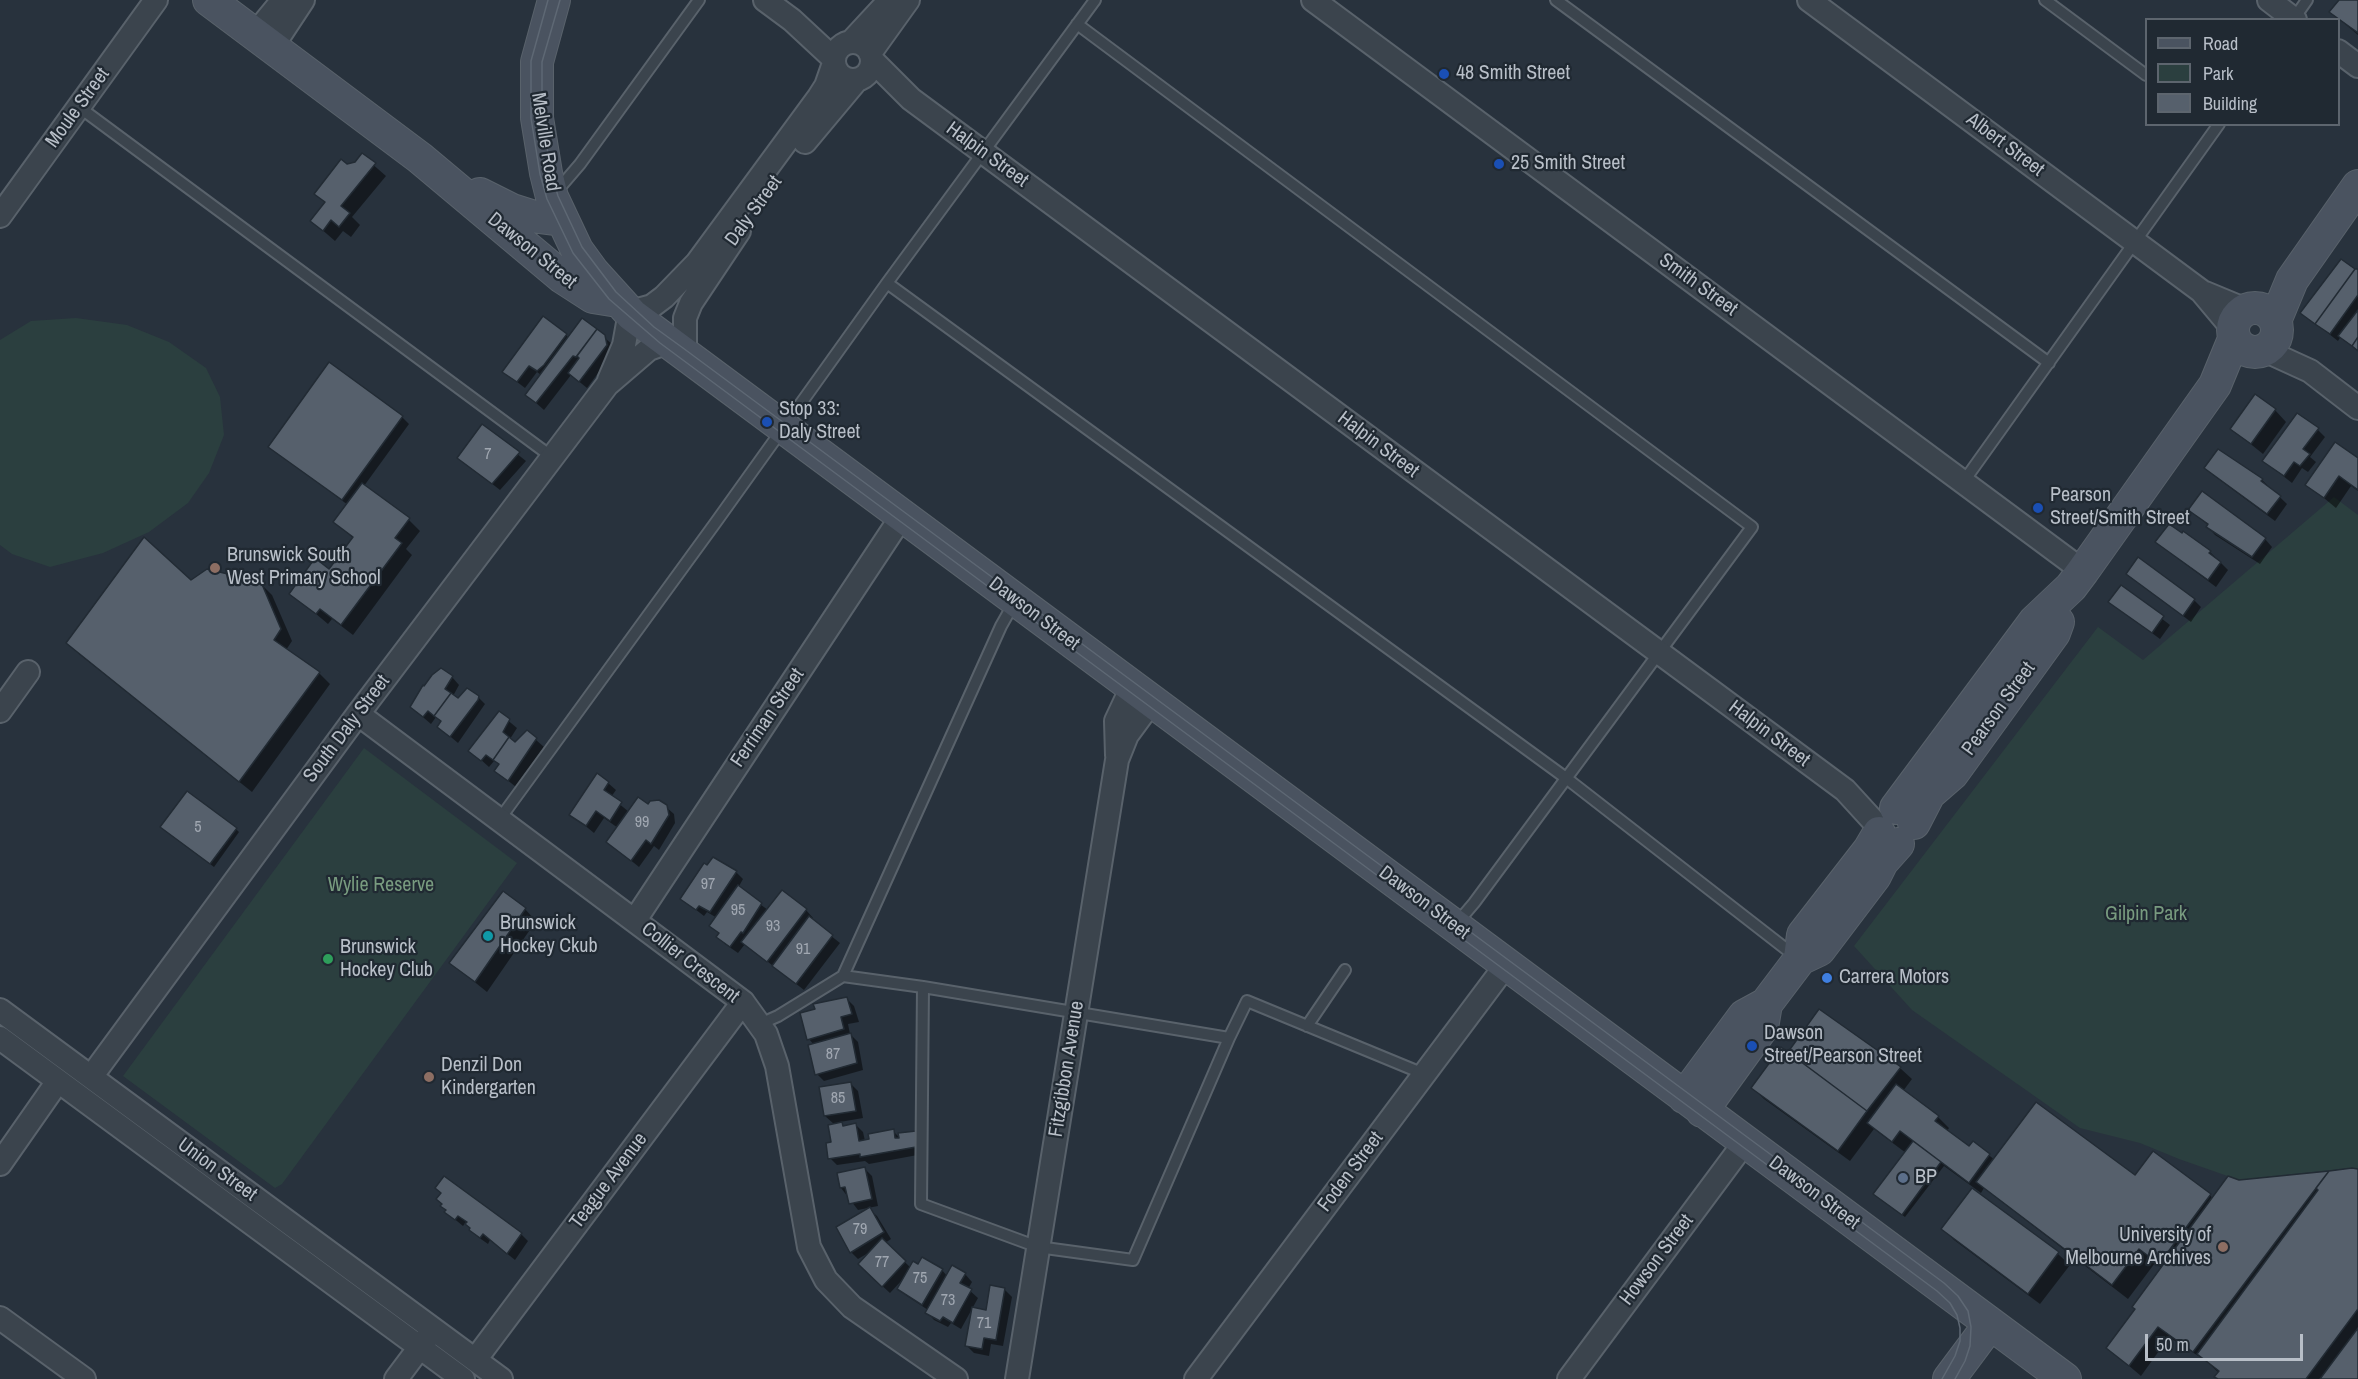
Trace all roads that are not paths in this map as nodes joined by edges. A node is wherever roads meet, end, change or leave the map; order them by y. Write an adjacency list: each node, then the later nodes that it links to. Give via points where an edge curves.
1 (156, 0): 27 (street, Moule Street)
2 (209, 0): 20 (main road, Dawson Street)
3 (283, 0): 20 (street)
4 (303, 0): 20 (street)
5 (554, 0): 32 (main road, Melville Road, via 537,62 535,91 541,146)
6 (699, 0): 32 (lane, via 579,164)
7 (765, 0): 22 (street, Halpin Street)
8 (890, 0): 22 (street, Daly Street)
9 (908, 0): 22 (street, Daly Street)
10 (1095, 0): 19 (lane)
11 (1313, 0): 44 (street, Smith Street)
12 (1556, 0): 39 (lane)
13 (1809, 0): 34 (street, Albert Street)
14 (2045, 0): 24 (lane)
15 (2269, 0): 17 (street)
16 (2307, 0): 18 (lane)
17 (2293, 18)
18 (2295, 18)
19 (1077, 24): 29 (lane); 48 (lane, via 1752,526)
20 (264, 41): 30 (main road, Dawson Street)
21 (2340, 52): 23 (street)
22 (851, 54): 25 (street, Daly Street, via 869,72); 25 (street, Halpin Street, via 838,75); 26 (street, Halpin Street); 36 (street, Daly Street, via 697,263 652,306)
23 (2358, 66)
24 (2145, 74)
25 (858, 80): 26 (street, Halpin Street); 38 (street, Daly Street, via 808,137 727,248 691,303 685,318 683,348)
26 (910, 99): 29 (street, Halpin Street)
27 (80, 107): 33 (street, Moule Street); 43 (lane)
28 (2215, 126): 34 (lane)
29 (983, 152): 35 (lane); 48 (street, Halpin Street)
30 (420, 158): 32 (main road, Dawson Street, via 512,210 531,216); 36 (main road, Dawson Street, via 562,277 593,297)
31 (2350, 203): 37 (main road, Pearson Street)
32 (557, 209): 36 (main road, Melville Road, via 577,250)
33 (0, 216)
34 (2135, 241): 37 (street, Albert Street); 39 (lane)
35 (887, 283): 42 (lane); 53 (lane)
36 (624, 307): 38 (main road, Dawson Street); 40 (street, South Daly Street, via 624,345)
37 (2255, 330): 41 (street, Albert Street); 46 (main road, Pearson Street)
38 (676, 348): 40 (street, South Daly Street, via 660,343); 42 (main road, Dawson Street)
39 (2049, 363): 44 (lane)
40 (607, 384): 43 (street, South Daly Street)
41 (2358, 408)
42 (783, 428): 45 (main road, Dawson Street); 54 (lane)
43 (552, 457): 52 (street, South Daly Street)
44 (1964, 482): 46 (street, Smith Street)
45 (902, 516): 47 (main road, Dawson Street); 56 (street, Ferriman Street)
46 (2077, 579): 55 (main road, Pearson Street, via 2036,621)
47 (1016, 600): 50 (main road, Dawson Street); 61 (lane)
48 (1659, 653): 53 (lane); 55 (street, Halpin Street)
49 (28, 672): 51 (street)
50 (1142, 694): 57 (main road, Dawson Street); 65 (street, Fitzgibbon Avenue, via 1117,760)
51 (0, 711)
52 (358, 714): 54 (street, Collier Crescent); 71 (street, South Daly Street)
53 (1566, 778): 57 (lane); 58 (lane)
54 (499, 820): 56 (street, Collier Crescent)
55 (1892, 824): 58 (main road, Pearson Street, via 1803,936)
56 (635, 920): 63 (street, Collier Crescent)
57 (1454, 926): 59 (main road, Dawson Street)
58 (1800, 959): 73 (main road, Pearson Street, via 1766,1004 1762,1028)
59 (1506, 964): 70 (street, Foden Street); 73 (main road, Dawson Street)
60 (1345, 970): 67 (lane)
61 (843, 976): 62 (lane); 66 (lane)
62 (923, 987): 65 (lane); 76 (lane, via 921,1204)
63 (743, 1002): 66 (street, Collier Crescent); 81 (street, Teague Avenue)
64 (0, 1010): 71 (street, Union Street)
65 (1076, 1012): 69 (lane); 76 (street, Fitzgibbon Avenue)
66 (760, 1024): 86 (street, Collier Crescent, via 777,1066 809,1247 826,1280 852,1307)
67 (1307, 1026): 69 (lane, via 1247,1001); 70 (lane)
68 (0, 1038): 72 (street, Union Street)
69 (1229, 1038): 76 (lane, via 1133,1260)
70 (1424, 1074): 88 (street, Foden Street)
71 (91, 1077): 79 (street, Union Street)
72 (58, 1081): 75 (street); 80 (street, Union Street)
73 (1693, 1104): 74 (main road, Dawson Street)
74 (1745, 1142): 78 (main road, Dawson Street); 89 (street, Howson Street)
75 (0, 1164)
76 (1038, 1247): 87 (street, Fitzgibbon Avenue)
77 (0, 1318): 82 (street)
78 (1990, 1324): 90 (main road); 91 (main road, Dawson Street)
79 (433, 1329): 80 (street); 81 (street, Union Street)
80 (420, 1347): 83 (street); 84 (street, Union Street)
81 (475, 1360): 85 (street, Union Street)
82 (84, 1379)
83 (396, 1379)
84 (463, 1379)
85 (501, 1379)
86 (956, 1379)
87 (1017, 1379)
88 (1196, 1379)
89 (1569, 1379)
90 (1949, 1379)
91 (2065, 1379)

